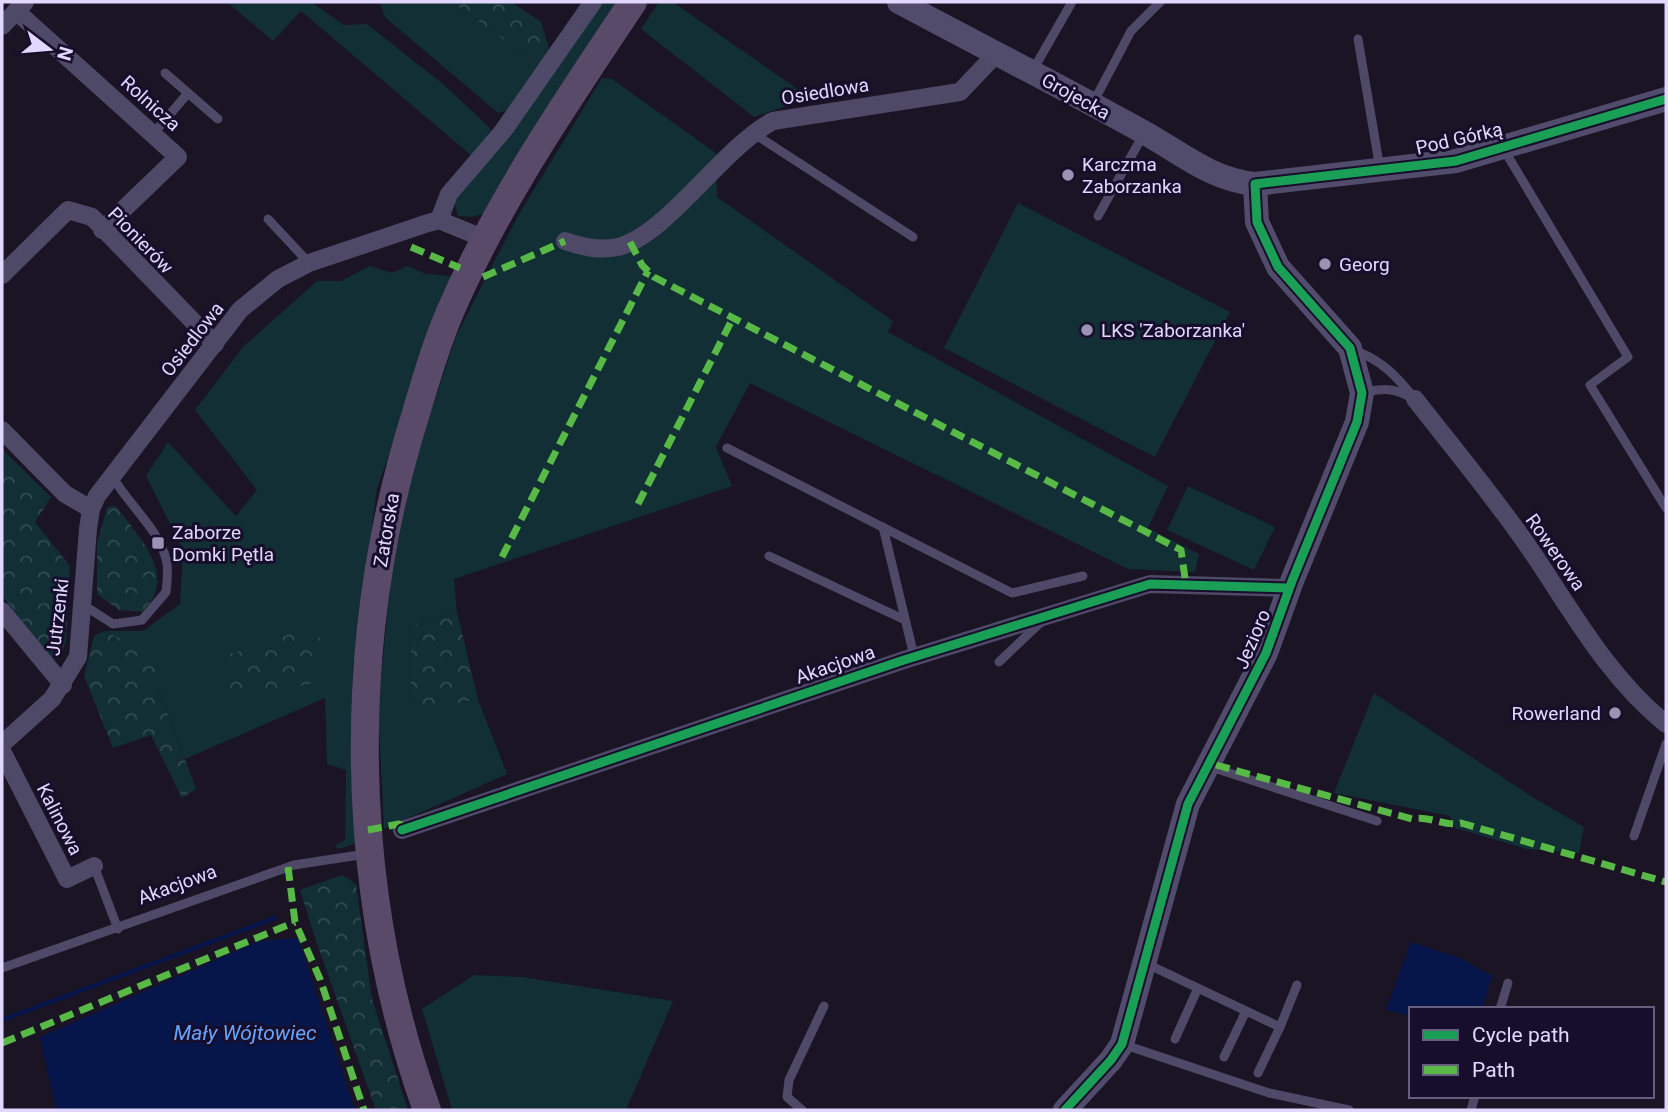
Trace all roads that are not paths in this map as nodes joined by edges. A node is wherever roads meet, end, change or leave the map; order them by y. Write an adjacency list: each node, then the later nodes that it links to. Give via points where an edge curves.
1 (593, 2): 24 (street, via 503,131 449,194)
2 (633, 2): 27 (main road, Zatorska, via 536,147)
3 (899, 2): 9 (street, Grojecka)
4 (1072, 2): 10 (lane)
5 (1160, 2): 14 (lane, via 1131,31)
6 (21, 6): 7 (street); 17 (street, Rolnicza)
7 (2, 26)
8 (1359, 39): 20 (lane)
9 (996, 54): 10 (street, Grojecka); 16 (street, Osiedlowa, via 960,92 773,121)
10 (1032, 72): 14 (street, Grojecka)
11 (165, 73): 12 (lane)
12 (188, 93): 15 (lane); 17 (lane)
13 (1666, 99): 19 (street, Pod Górką)
14 (1092, 105): 18 (street, Grojecka)
15 (218, 119)
16 (751, 132): 26 (lane); 28 (street, Osiedlowa, via 652,229 631,242 593,250)
17 (154, 133): 25 (street, Rolnicza, via 178,157)
18 (1145, 133): 21 (street, Grojecka, via 1214,175); 22 (lane)
19 (1502, 147): 20 (street, Pod Górką, via 1456,161); 38 (lane, via 1628,357 1590,385)
20 (1380, 171): 21 (street, Pod Górką)
21 (1255, 184): 32 (street, Jezioro, via 1257,222 1278,267)
22 (1098, 216)
23 (268, 219): 29 (lane)
24 (439, 220): 27 (street); 29 (street, Osiedlowa)
25 (102, 230): 30 (street, Pionierów, via 92,218 68,210); 31 (street, Pionierów)
26 (913, 237)
27 (485, 239): 59 (main road, Zatorska, via 431,363 398,464 387,517 371,618 364,723)
28 (565, 241)
29 (309, 263): 31 (street, Osiedlowa, via 278,279 240,310)
30 (2, 275)
31 (215, 344): 37 (street, Osiedlowa)
32 (1350, 348): 33 (street, Jezioro); 34 (lane, Rowerowa, via 1376,358)
33 (1362, 393): 34 (lane, via 1396,389); 43 (street, Jezioro, via 1357,422)
34 (1415, 399): 51 (street, Rowerowa, via 1523,539 1608,666)
35 (2, 430): 39 (street, via 65,494)
36 (727, 448): 40 (lane)
37 (112, 476): 39 (street, Osiedlowa); 44 (lane, via 167,560 166,592 142,620 113,624)
38 (1666, 508)
39 (91, 509): 44 (street, Jutrzenki)
40 (883, 527): 42 (lane, via 1012,593); 47 (lane)
41 (769, 556): 47 (lane)
42 (1083, 576)
43 (1289, 588): 46 (street, Akacjowa, via 1150,584); 55 (street, Jezioro, via 1266,653)
44 (81, 603): 50 (street, Jutrzenki, via 78,657)
45 (2, 611): 50 (street)
46 (1048, 615): 48 (street, Akacjowa); 49 (lane)
47 (905, 620): 48 (lane)
48 (914, 656): 57 (street, Akacjowa)
49 (999, 662)
50 (63, 685): 52 (street, Jutrzenki)
51 (1666, 724)
52 (2, 744)
53 (1666, 744): 58 (lane)
54 (2, 751): 60 (street, Kalinowa, via 66,879)
55 (1206, 765): 56 (lane); 62 (street, Jezioro, via 1188,804)
56 (1377, 821)
57 (402, 830)
58 (1634, 836)
59 (370, 853): 61 (lane, Akacjowa, via 294,865); 75 (main road, Zatorska, via 396,1011)
60 (94, 866): 61 (lane)
61 (118, 929): 63 (lane, Akacjowa)
62 (1145, 962): 66 (lane); 72 (street, Jezioro)
63 (2, 968)
64 (1508, 983): 68 (lane)
65 (1297, 985): 70 (lane)
66 (1198, 988): 69 (lane); 71 (lane)
67 (824, 1006): 76 (lane, via 789,1080 787,1097)
68 (1501, 1007)
69 (1246, 1011): 70 (lane); 73 (lane)
70 (1280, 1027): 74 (lane)
71 (1175, 1039)
72 (1122, 1044): 77 (street, Jezioro); 78 (lane, via 1269,1093)
73 (1224, 1057)
74 (1258, 1073)
75 (427, 1110)
76 (803, 1110)
77 (1065, 1110)
78 (1349, 1110)

